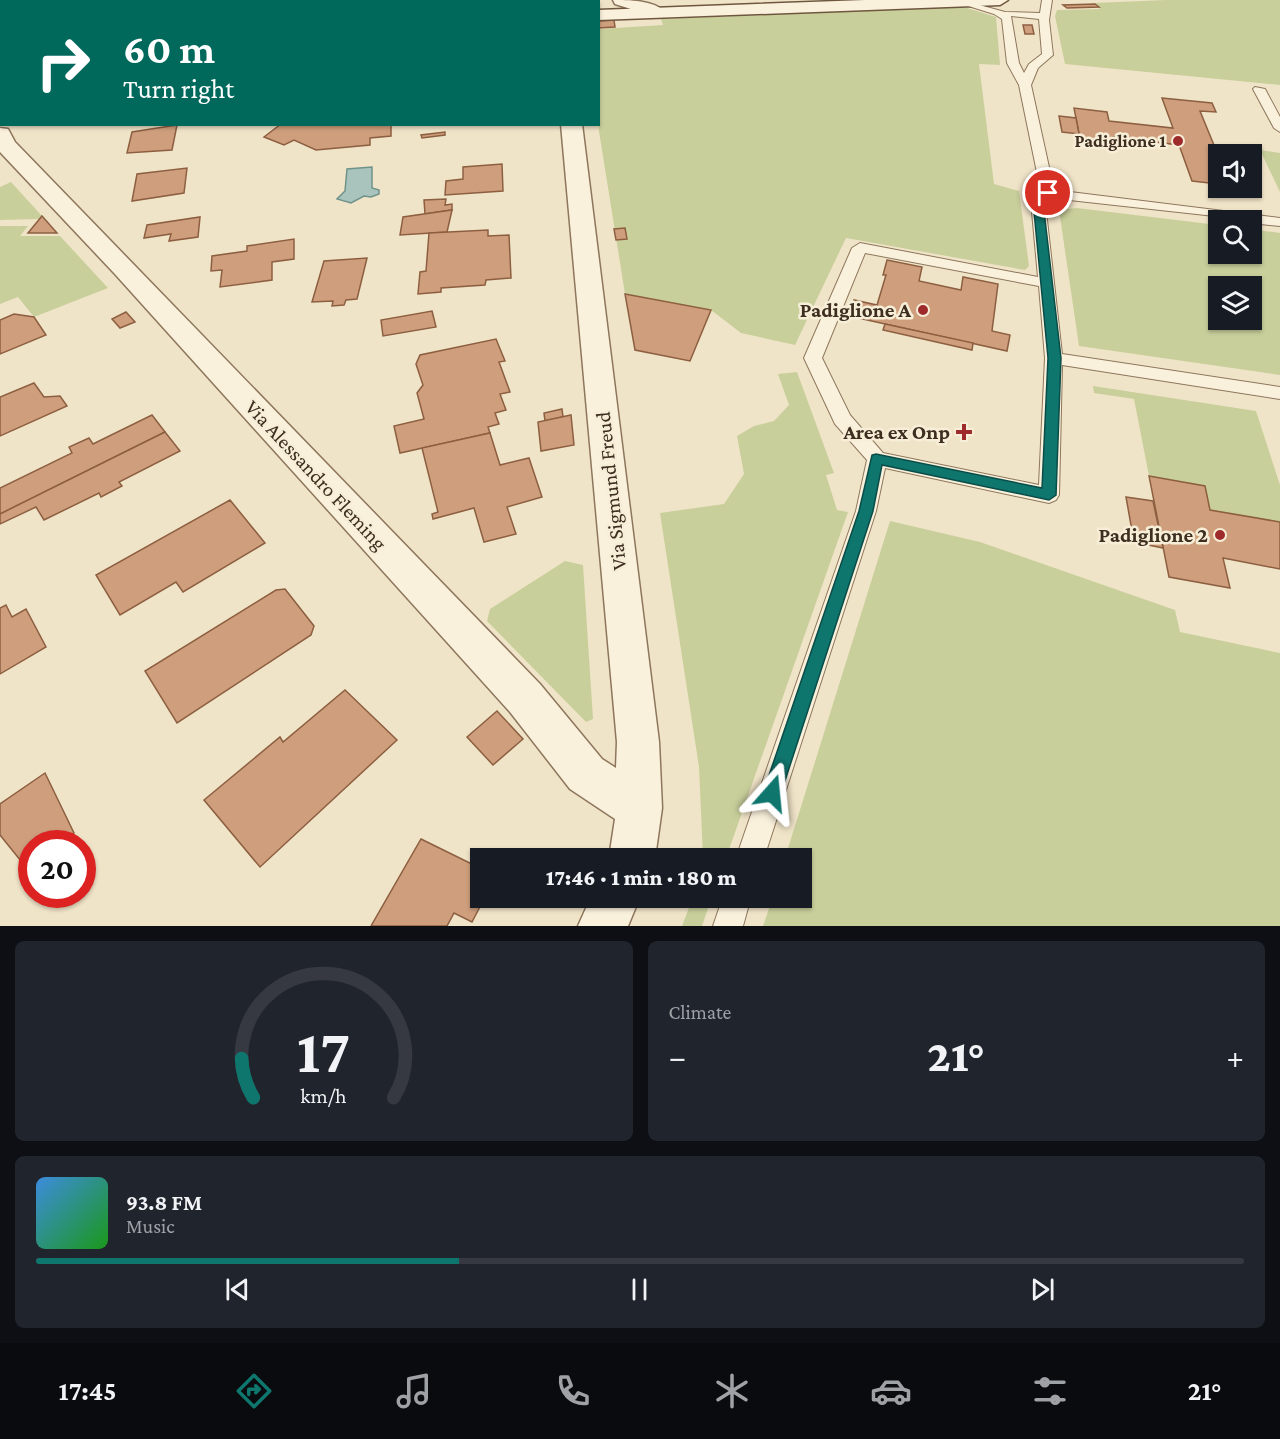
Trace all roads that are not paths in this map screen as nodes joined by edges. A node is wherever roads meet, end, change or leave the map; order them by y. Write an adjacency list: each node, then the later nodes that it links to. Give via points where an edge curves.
1 (621, 0): 7 (street)
2 (1047, 0): 9 (lane)
3 (854, 2): 6 (street, via 965,2); 7 (street)
4 (1018, 5): 6 (lane)
5 (1034, 5): 9 (lane)
6 (1005, 10): 9 (lane); 10 (lane, via 1013,63)
7 (656, 12): 8 (street)
8 (600, 15)
9 (1042, 18): 10 (lane, via 1048,55 1033,66)
10 (1025, 85): 15 (lane)
11 (1259, 89): 13 (lane)
12 (571, 126): 21 (street, Via Sigmund Freud, via 638,742)
13 (1280, 128)
14 (0, 134): 21 (street, Via Alessandro Fleming, via 5,145 525,698 586,774)
15 (1048, 193): 16 (lane); 17 (lane, via 1038,201)
16 (1280, 222)
17 (1047, 284): 18 (lane); 20 (lane, via 860,248 813,358 842,419)
18 (1054, 358): 19 (lane); 20 (lane, via 1049,495)
19 (1280, 393)
20 (876, 459): 23 (lane, via 866,511)
21 (639, 807): 22 (street, Via Sigmund Freud)
22 (633, 848)
23 (753, 848)
24 (611, 908): 26 (street)
25 (734, 908): 27 (lane)
26 (603, 926)
27 (728, 926)

